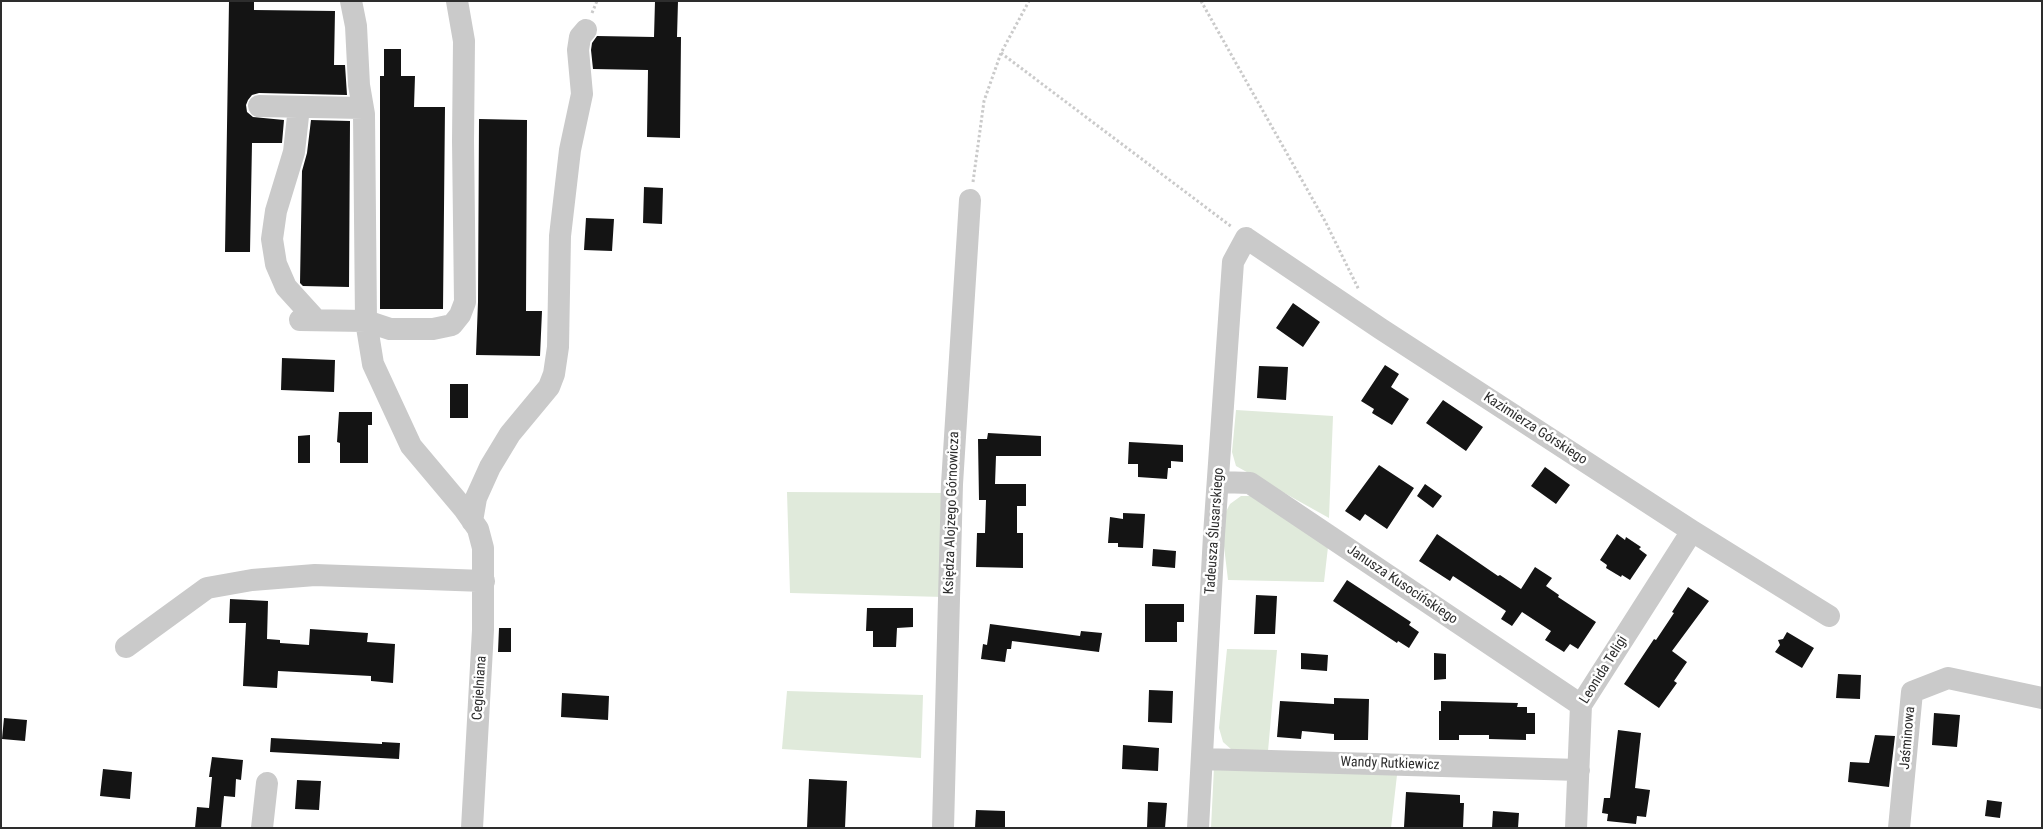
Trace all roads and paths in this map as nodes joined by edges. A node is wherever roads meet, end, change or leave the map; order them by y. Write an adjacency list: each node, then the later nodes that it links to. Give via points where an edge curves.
1 (351, 1): 9 (street, Cegielniana)
2 (458, 1): 13 (street, via 464,41 465,302 452,325 433,329 390,328)
3 (1029, 1): 6 (path)
4 (1201, 1): 12 (path, via 1325,221)
5 (586, 30): 15 (street, via 580,37 578,50 582,94 570,150 560,236 558,347 554,374 549,387 510,434 490,467 476,498)
6 (1001, 53): 10 (path, via 984,101); 11 (path)
7 (259, 106): 8 (street)
8 (299, 107): 9 (street); 13 (street, via 294,152 276,211 272,239 276,264 286,287 308,320)
9 (364, 108): 13 (street, Cegielniana)
10 (970, 200): 27 (street, Księdza Alojzego Górnowicza, via 952,484)
11 (1246, 238): 14 (street, Tadeusza Ślusarskiego, via 1233,262); 16 (street, Kazimierza Górskiego)
12 (1364, 298)
13 (366, 321): 15 (street, Cegielniana, via 372,364 411,446)
14 (1219, 482): 21 (street, Janusza Kusocińskiego, via 1250,483); 22 (street, Tadeusza Ślusarskiego)
15 (472, 521): 17 (street, Cegielniana, via 483,548)
16 (1692, 531): 18 (street, Kazimierza Górskiego); 21 (street, Leonida Teligi)
17 (484, 581): 19 (street, via 315,575 252,580 207,588); 26 (street, Cegielniana)
18 (1829, 616)
19 (126, 647)
20 (2042, 698): 30 (street, Jaśminowa, via 1948,678 1912,692)
21 (1581, 705): 23 (street, Leonida Teligi)
22 (1202, 759): 23 (street, Wandy Rutkiewicz); 28 (street, Tadeusza Ślusarskiego)
23 (1579, 770): 29 (street, Leonida Teligi)
24 (267, 783): 25 (street)
25 (262, 828)
26 (472, 828)
27 (943, 828)
28 (1198, 828)
29 (1576, 828)
30 (1899, 828)

